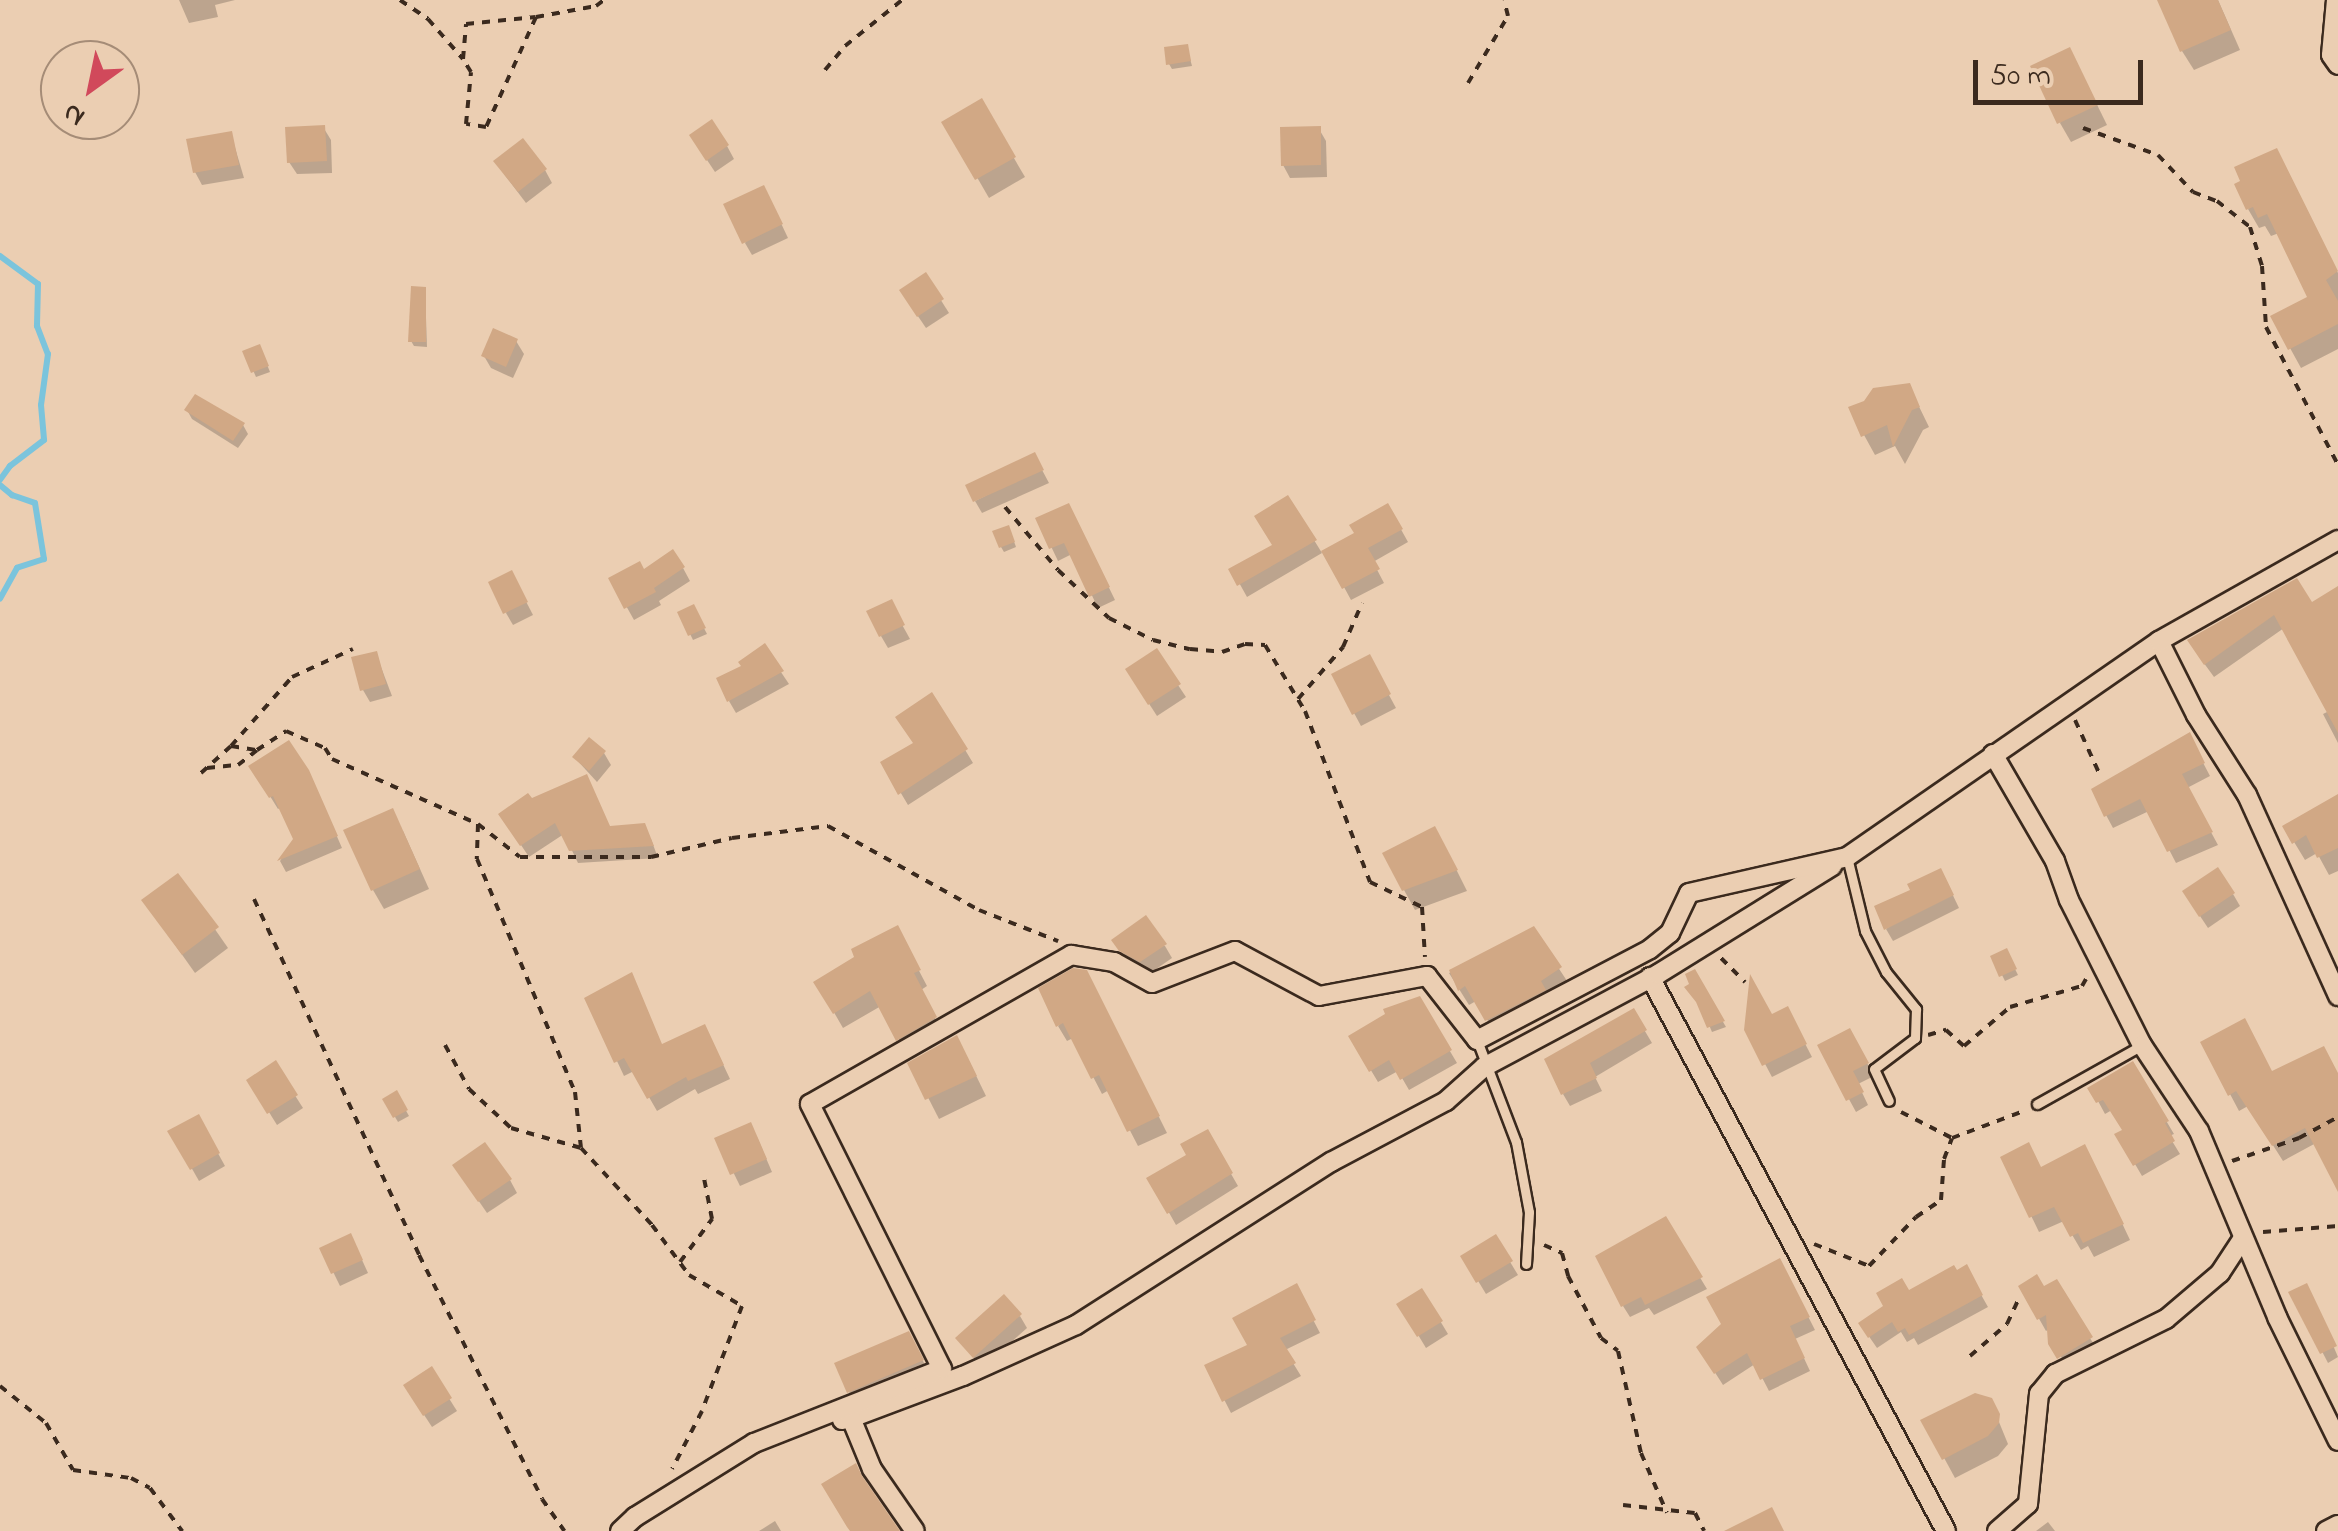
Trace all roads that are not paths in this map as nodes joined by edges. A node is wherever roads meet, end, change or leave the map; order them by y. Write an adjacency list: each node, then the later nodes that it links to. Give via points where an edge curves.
1 (2336, 0): 2 (street, via 2332,54)
2 (2338, 65)
3 (2338, 540): 4 (street)
4 (2159, 641): 5 (street); 8 (street, via 2247,795)
5 (1993, 754): 6 (street); 10 (street, via 2055,861)
6 (1846, 857): 7 (street); 9 (street, via 1688,893 1670,933 1650,949); 12 (lane, via 1865,932 1916,1009 1915,1038 1874,1068)
7 (1650, 977): 11 (street); 22 (street)
8 (2338, 996)
9 (1477, 1040): 11 (lane); 18 (street, via 1426,976 1319,996 1234,951 1152,984 1114,962 1072,955 810,1104 942,1369)
10 (2142, 1045): 13 (lane); 14 (street, via 2199,1131)
11 (1484, 1067): 15 (lane, via 1516,1142 1530,1238); 16 (street, via 1446,1101 1331,1162 1076,1325)
12 (1889, 1101)
13 (2038, 1104)
14 (2242, 1234): 17 (street); 23 (street, via 2220,1273 2166,1319 2055,1374 2039,1394 2028,1504)
15 (1526, 1264)
16 (851, 1418): 18 (street); 21 (street, via 872,1469)
17 (2338, 1442)
18 (754, 1443): 20 (street)
19 (2338, 1525): 24 (street)
20 (620, 1531)
21 (915, 1531)
22 (1946, 1531)
23 (1997, 1531)
24 (2326, 1531)

